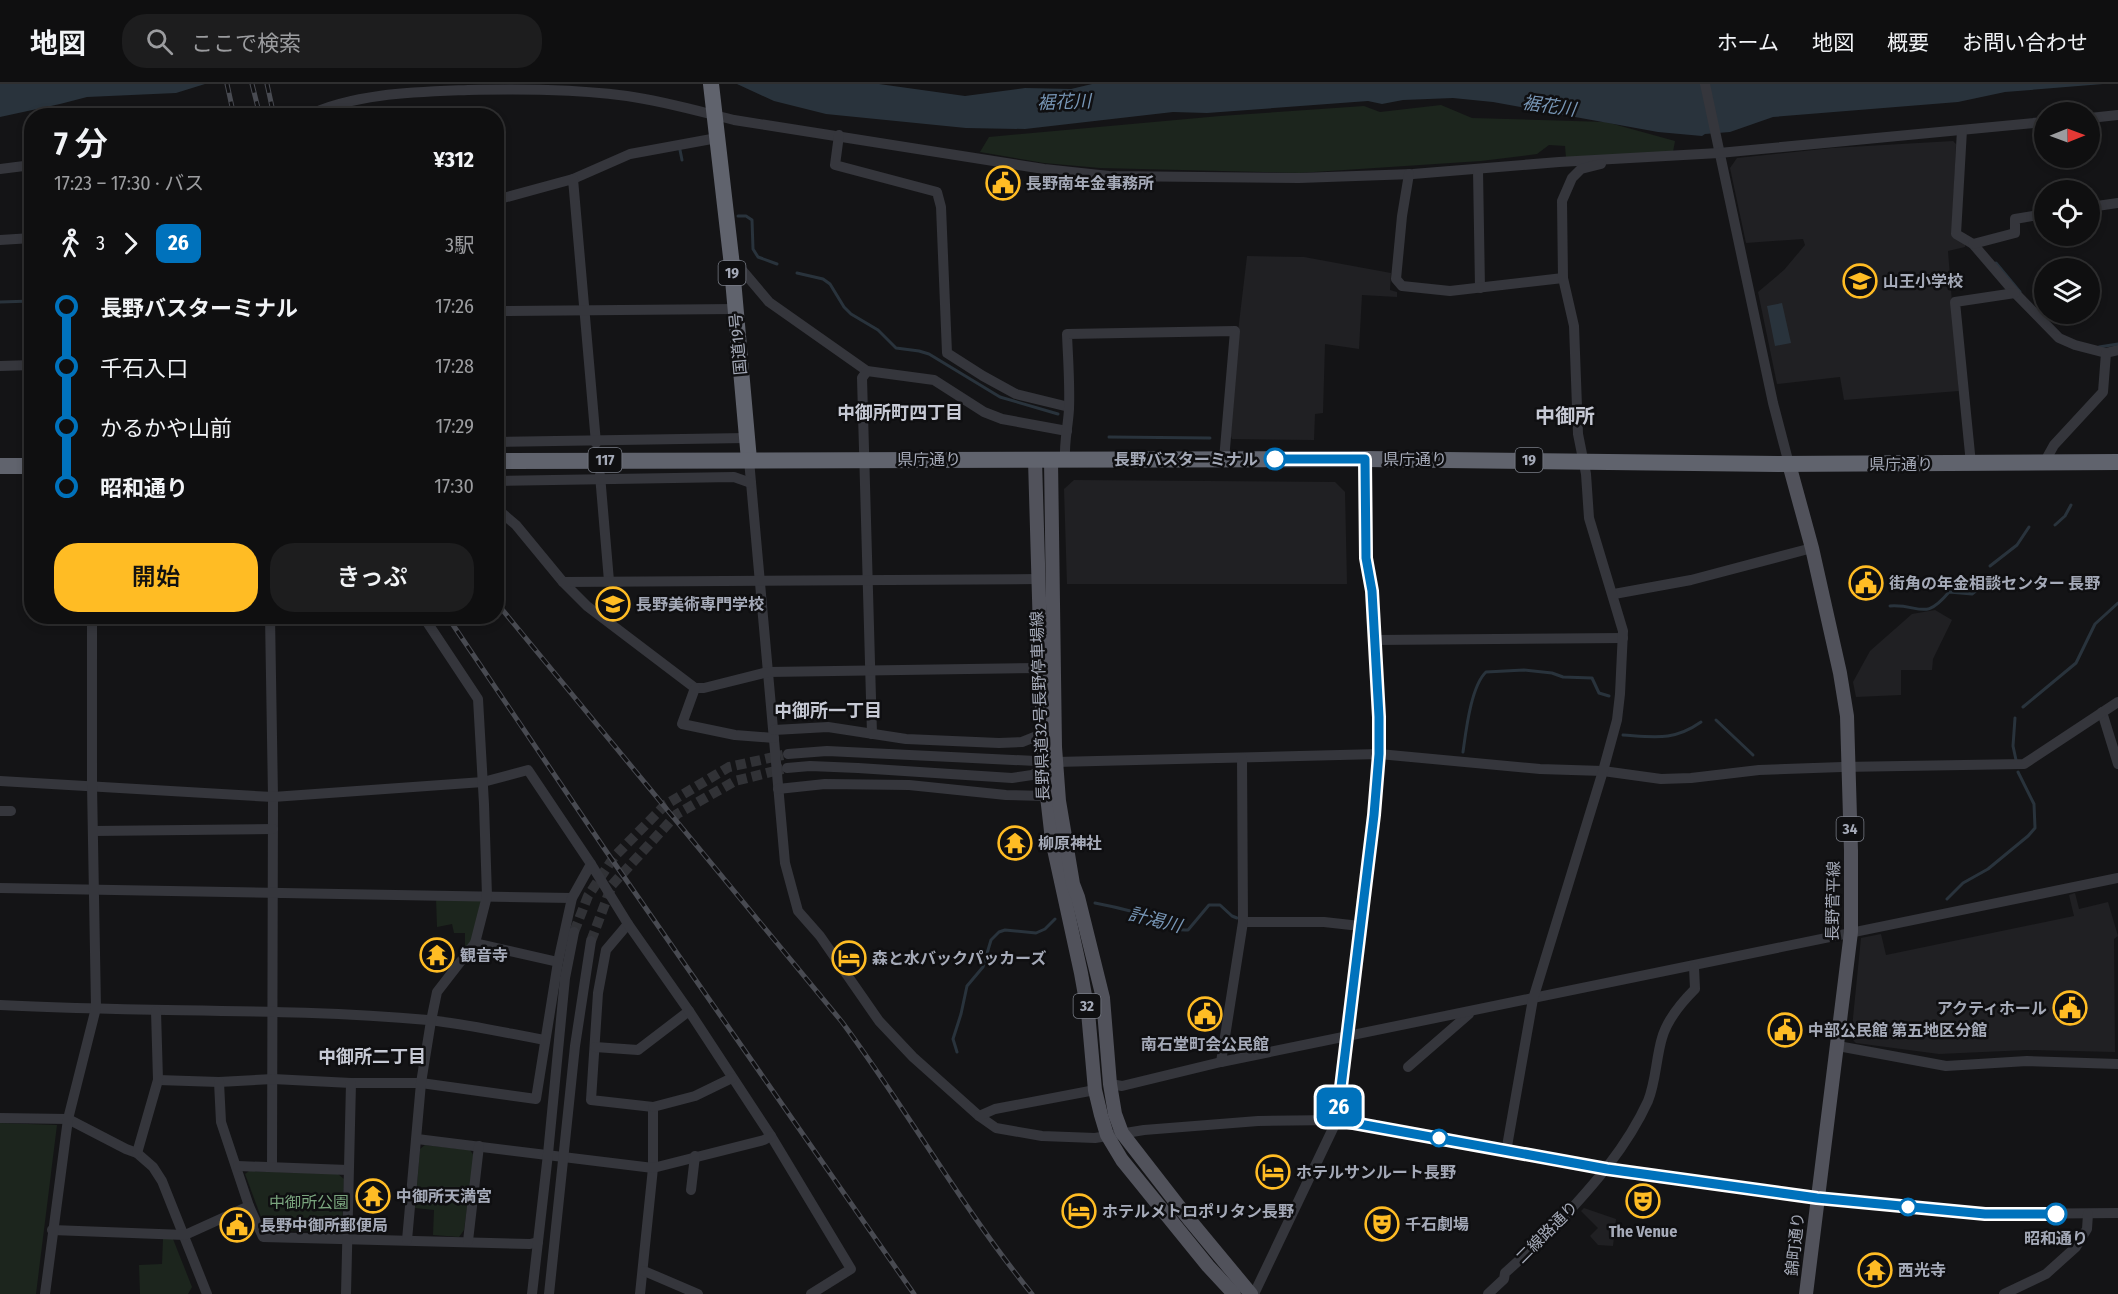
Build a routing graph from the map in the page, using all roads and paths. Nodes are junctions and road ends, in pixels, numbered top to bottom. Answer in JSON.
{"nodes":[{"id":1,"x":711,"y":84,"type":"edge"},
{"id":2,"x":1705,"y":84,"type":"edge"},
{"id":3,"x":324,"y":108,"type":"edge"},
{"id":4,"x":714,"y":111,"type":"junction"},
{"id":5,"x":2118,"y":116,"type":"edge"},
{"id":6,"x":2100,"y":117,"type":"edge"},
{"id":7,"x":2034,"y":123,"type":"edge"},
{"id":8,"x":1962,"y":130,"type":"junction"},
{"id":9,"x":839,"y":135,"type":"junction"},
{"id":10,"x":717,"y":138,"type":"junction"},
{"id":11,"x":1718,"y":147,"type":"junction"},
{"id":12,"x":1636,"y":157,"type":"junction"},
{"id":13,"x":24,"y":166,"type":"edge"},
{"id":14,"x":0,"y":169,"type":"edge"},
{"id":15,"x":1479,"y":170,"type":"junction"},
{"id":16,"x":1409,"y":174,"type":"junction"},
{"id":17,"x":573,"y":179,"type":"junction"},
{"id":18,"x":504,"y":198,"type":"edge"},
{"id":19,"x":2118,"y":203,"type":"edge"},
{"id":20,"x":2100,"y":206,"type":"edge"},
{"id":21,"x":2034,"y":216,"type":"edge"},
{"id":22,"x":24,"y":238,"type":"edge"},
{"id":23,"x":0,"y":240,"type":"edge"},
{"id":24,"x":1973,"y":244,"type":"junction"},
{"id":25,"x":730,"y":257,"type":"junction"},
{"id":26,"x":1563,"y":278,"type":"junction"},
{"id":27,"x":1480,"y":288,"type":"junction"},
{"id":28,"x":2015,"y":292,"type":"junction"},
{"id":29,"x":735,"y":309,"type":"junction"},
{"id":30,"x":585,"y":310,"type":"junction"},
{"id":31,"x":504,"y":311,"type":"edge"},
{"id":32,"x":2118,"y":350,"type":"edge"},
{"id":33,"x":2106,"y":353,"type":"junction"},
{"id":34,"x":24,"y":365,"type":"edge"},
{"id":35,"x":0,"y":366,"type":"edge"},
{"id":36,"x":867,"y":371,"type":"junction"},
{"id":37,"x":1069,"y":407,"type":"junction"},
{"id":38,"x":1067,"y":431,"type":"junction"},
{"id":39,"x":746,"y":438,"type":"junction"},
{"id":40,"x":504,"y":442,"type":"edge"},
{"id":41,"x":596,"y":442,"type":"junction"},
{"id":42,"x":863,"y":459,"type":"junction"},
{"id":43,"x":1365,"y":459,"type":"junction"},
{"id":44,"x":749,"y":460,"type":"junction"},
{"id":45,"x":1050,"y":460,"type":"junction"},
{"id":46,"x":1224,"y":460,"type":"junction"},
{"id":47,"x":1583,"y":460,"type":"junction"},
{"id":48,"x":504,"y":461,"type":"edge"},
{"id":49,"x":2118,"y":462,"type":"edge"},
{"id":50,"x":2044,"y":463,"type":"junction"},
{"id":51,"x":1789,"y":464,"type":"junction"},
{"id":52,"x":1971,"y":464,"type":"junction"},
{"id":53,"x":0,"y":466,"type":"edge"},
{"id":54,"x":24,"y":466,"type":"edge"},
{"id":55,"x":601,"y":477,"type":"junction"},
{"id":56,"x":504,"y":481,"type":"edge"},
{"id":57,"x":751,"y":483,"type":"junction"},
{"id":58,"x":504,"y":515,"type":"edge"},
{"id":59,"x":1812,"y":548,"type":"junction"},
{"id":60,"x":867,"y":579,"type":"junction"},
{"id":61,"x":1039,"y":579,"type":"junction"},
{"id":62,"x":761,"y":580,"type":"junction"},
{"id":63,"x":609,"y":581,"type":"junction"},
{"id":64,"x":563,"y":582,"type":"junction"},
{"id":65,"x":1614,"y":594,"type":"junction"},
{"id":66,"x":92,"y":624,"type":"edge"},
{"id":67,"x":270,"y":624,"type":"edge"},
{"id":68,"x":428,"y":624,"type":"edge"},
{"id":69,"x":1623,"y":638,"type":"junction"},
{"id":70,"x":1375,"y":640,"type":"junction"},
{"id":71,"x":1041,"y":668,"type":"junction"},
{"id":72,"x":870,"y":670,"type":"junction"},
{"id":73,"x":768,"y":672,"type":"junction"},
{"id":74,"x":695,"y":688,"type":"junction"},
{"id":75,"x":2118,"y":702,"type":"edge"},
{"id":76,"x":2102,"y":712,"type":"junction"},
{"id":77,"x":774,"y":734,"type":"junction"},
{"id":78,"x":872,"y":734,"type":"junction"},
{"id":79,"x":1042,"y":734,"type":"junction"},
{"id":80,"x":788,"y":754,"type":"tunnel mouth"},
{"id":81,"x":1379,"y":754,"type":"junction"},
{"id":82,"x":1242,"y":758,"type":"junction"},
{"id":83,"x":2118,"y":764,"type":"edge"},
{"id":84,"x":1048,"y":765,"type":"junction"},
{"id":85,"x":1849,"y":767,"type":"junction"},
{"id":86,"x":787,"y":768,"type":"tunnel mouth"},
{"id":87,"x":1603,"y":771,"type":"junction"},
{"id":88,"x":0,"y":781,"type":"edge"},
{"id":89,"x":483,"y":782,"type":"junction"},
{"id":90,"x":92,"y":785,"type":"junction"},
{"id":91,"x":778,"y":789,"type":"junction"},
{"id":92,"x":273,"y":796,"type":"junction"},
{"id":93,"x":1046,"y":796,"type":"junction"},
{"id":94,"x":273,"y":828,"type":"junction"},
{"id":95,"x":93,"y":831,"type":"junction"},
{"id":96,"x":591,"y":864,"type":"junction"},
{"id":97,"x":2118,"y":878,"type":"edge"},
{"id":98,"x":0,"y":888,"type":"edge"},
{"id":99,"x":94,"y":889,"type":"junction"},
{"id":100,"x":272,"y":893,"type":"junction"},
{"id":101,"x":487,"y":896,"type":"junction"},
{"id":102,"x":572,"y":898,"type":"junction"},
{"id":103,"x":1243,"y":922,"type":"junction"},
{"id":104,"x":628,"y":924,"type":"junction"},
{"id":105,"x":1360,"y":926,"type":"junction"},
{"id":106,"x":574,"y":932,"type":"tunnel mouth"},
{"id":107,"x":1851,"y":932,"type":"junction"},
{"id":108,"x":591,"y":941,"type":"tunnel mouth"},
{"id":109,"x":475,"y":944,"type":"junction"},
{"id":110,"x":558,"y":962,"type":"junction"},
{"id":111,"x":1694,"y":967,"type":"junction"},
{"id":112,"x":1533,"y":999,"type":"junction"},
{"id":113,"x":0,"y":1005,"type":"edge"},
{"id":114,"x":96,"y":1008,"type":"junction"},
{"id":115,"x":273,"y":1010,"type":"junction"},
{"id":116,"x":156,"y":1011,"type":"junction"},
{"id":117,"x":689,"y":1011,"type":"junction"},
{"id":118,"x":1471,"y":1012,"type":"junction"},
{"id":119,"x":430,"y":1021,"type":"junction"},
{"id":120,"x":1346,"y":1038,"type":"junction"},
{"id":121,"x":545,"y":1040,"type":"junction"},
{"id":122,"x":1838,"y":1046,"type":"junction"},
{"id":123,"x":595,"y":1047,"type":"junction"},
{"id":124,"x":1221,"y":1062,"type":"junction"},
{"id":125,"x":2118,"y":1064,"type":"edge"},
{"id":126,"x":1408,"y":1067,"type":"dead end"},
{"id":127,"x":732,"y":1078,"type":"junction"},
{"id":128,"x":273,"y":1079,"type":"junction"},
{"id":129,"x":158,"y":1080,"type":"junction"},
{"id":130,"x":219,"y":1082,"type":"junction"},
{"id":131,"x":351,"y":1083,"type":"junction"},
{"id":132,"x":422,"y":1083,"type":"junction"},
{"id":133,"x":1110,"y":1084,"type":"junction"},
{"id":134,"x":1095,"y":1090,"type":"junction"},
{"id":135,"x":653,"y":1107,"type":"junction"},
{"id":136,"x":979,"y":1116,"type":"junction"},
{"id":137,"x":0,"y":1118,"type":"edge"},
{"id":138,"x":68,"y":1119,"type":"junction"},
{"id":139,"x":1337,"y":1120,"type":"junction"},
{"id":140,"x":1122,"y":1133,"type":"junction"},
{"id":141,"x":1107,"y":1135,"type":"junction"},
{"id":142,"x":771,"y":1136,"type":"junction"},
{"id":143,"x":417,"y":1139,"type":"junction"},
{"id":144,"x":479,"y":1146,"type":"junction"},
{"id":145,"x":1506,"y":1152,"type":"junction"},
{"id":146,"x":137,"y":1153,"type":"junction"},
{"id":147,"x":548,"y":1154,"type":"junction"},
{"id":148,"x":695,"y":1156,"type":"junction"},
{"id":149,"x":564,"y":1158,"type":"junction"},
{"id":150,"x":237,"y":1166,"type":"junction"},
{"id":151,"x":272,"y":1167,"type":"junction"},
{"id":152,"x":653,"y":1168,"type":"junction"},
{"id":153,"x":1607,"y":1169,"type":"junction"},
{"id":154,"x":348,"y":1170,"type":"junction"},
{"id":155,"x":691,"y":1190,"type":"dead end"},
{"id":156,"x":1817,"y":1198,"type":"junction"},
{"id":157,"x":249,"y":1206,"type":"junction"},
{"id":158,"x":2118,"y":1213,"type":"edge"},
{"id":159,"x":2088,"y":1214,"type":"junction"},
{"id":160,"x":52,"y":1230,"type":"junction"},
{"id":161,"x":185,"y":1234,"type":"junction"},
{"id":162,"x":349,"y":1239,"type":"junction"},
{"id":163,"x":407,"y":1240,"type":"junction"},
{"id":164,"x":468,"y":1241,"type":"junction"},
{"id":165,"x":538,"y":1242,"type":"junction"},
{"id":166,"x":644,"y":1271,"type":"junction"},
{"id":167,"x":45,"y":1294,"type":"edge"},
{"id":168,"x":207,"y":1294,"type":"edge"},
{"id":169,"x":346,"y":1294,"type":"edge"},
{"id":170,"x":532,"y":1294,"type":"edge"},
{"id":171,"x":549,"y":1294,"type":"edge"},
{"id":172,"x":640,"y":1294,"type":"edge"},
{"id":173,"x":698,"y":1294,"type":"edge"},
{"id":174,"x":811,"y":1294,"type":"edge"},
{"id":175,"x":1234,"y":1294,"type":"edge"},
{"id":176,"x":1252,"y":1294,"type":"edge"},
{"id":177,"x":1488,"y":1294,"type":"edge"},
{"id":178,"x":1806,"y":1294,"type":"edge"},
{"id":179,"x":2004,"y":1294,"type":"edge"}],
"edges":[{"from":1,"to":4,"type":"highway","name":"国道19号","number":"19"},
{"from":2,"to":11,"type":"street"},
{"from":3,"to":4,"type":"street"},
{"from":4,"to":9,"type":"street"},
{"from":4,"to":10,"type":"highway","name":"国道19号","number":"19"},
{"from":5,"to":6,"type":"street"},
{"from":7,"to":8,"type":"street"},
{"from":8,"to":11,"type":"street"},
{"from":8,"to":24,"type":"street"},
{"from":9,"to":16,"type":"street"},
{"from":9,"to":37,"type":"street"},
{"from":10,"to":17,"type":"street"},
{"from":10,"to":25,"type":"highway","name":"国道19号","number":"19"},
{"from":11,"to":12,"type":"street"},
{"from":11,"to":51,"type":"street"},
{"from":12,"to":15,"type":"street"},
{"from":12,"to":26,"type":"street"},
{"from":13,"to":14,"type":"street"},
{"from":15,"to":16,"type":"street"},
{"from":15,"to":27,"type":"street"},
{"from":16,"to":27,"type":"street"},
{"from":17,"to":18,"type":"street"},
{"from":17,"to":30,"type":"street"},
{"from":19,"to":20,"type":"street"},
{"from":21,"to":24,"type":"street"},
{"from":22,"to":23,"type":"street"},
{"from":24,"to":28,"type":"street"},
{"from":25,"to":29,"type":"highway","name":"国道19号","number":"19"},
{"from":25,"to":36,"type":"street"},
{"from":26,"to":27,"type":"street"},
{"from":26,"to":47,"type":"street"},
{"from":28,"to":33,"type":"street"},
{"from":28,"to":52,"type":"street"},
{"from":29,"to":30,"type":"street"},
{"from":29,"to":39,"type":"highway","name":"国道19号","number":"19"},
{"from":30,"to":31,"type":"street"},
{"from":30,"to":41,"type":"street"},
{"from":32,"to":33,"type":"street"},
{"from":33,"to":50,"type":"street"},
{"from":34,"to":35,"type":"street"},
{"from":36,"to":38,"type":"street"},
{"from":36,"to":42,"type":"street"},
{"from":37,"to":38,"type":"street"},
{"from":37,"to":46,"type":"street"},
{"from":38,"to":45,"type":"street"},
{"from":39,"to":41,"type":"street"},
{"from":39,"to":44,"type":"highway","name":"国道19号","number":"19"},
{"from":40,"to":41,"type":"street"},
{"from":42,"to":44,"type":"highway","name":"県庁通り","number":"19"},
{"from":42,"to":45,"type":"highway","name":"県庁通り","number":"19"},
{"from":42,"to":60,"type":"street"},
{"from":43,"to":46,"type":"highway","name":"県庁通り","number":"19"},
{"from":43,"to":47,"type":"highway","name":"県庁通り","number":"19"},
{"from":43,"to":70,"type":"street"},
{"from":44,"to":48,"type":"highway","name":"県庁通り","number":"117"},
{"from":44,"to":57,"type":"street"},
{"from":45,"to":46,"type":"highway","name":"県庁通り","number":"19"},
{"from":45,"to":61,"type":"main road","name":"長野県道32号長野停車場線","number":"32"},
{"from":45,"to":84,"type":"main road","name":"長野県道32号長野停車場線","number":"32"},
{"from":47,"to":51,"type":"highway","name":"県庁通り","number":"19"},
{"from":47,"to":65,"type":"street"},
{"from":49,"to":50,"type":"highway","name":"県庁通り","number":"19"},
{"from":50,"to":52,"type":"highway","name":"県庁通り","number":"19"},
{"from":51,"to":52,"type":"highway","name":"県庁通り","number":"19"},
{"from":51,"to":59,"type":"main road","name":"長野菅平線","number":"34"},
{"from":53,"to":54,"type":"highway"},
{"from":55,"to":56,"type":"street"},
{"from":55,"to":57,"type":"street"},
{"from":55,"to":63,"type":"street"},
{"from":57,"to":62,"type":"street"},
{"from":58,"to":64,"type":"street"},
{"from":59,"to":65,"type":"street"},
{"from":59,"to":85,"type":"main road","name":"長野菅平線","number":"34"},
{"from":60,"to":61,"type":"street"},
{"from":60,"to":62,"type":"street"},
{"from":60,"to":72,"type":"street"},
{"from":61,"to":71,"type":"main road","name":"長野県道32号長野停車場線","number":"32"},
{"from":62,"to":63,"type":"street"},
{"from":62,"to":73,"type":"street"},
{"from":63,"to":64,"type":"street"},
{"from":64,"to":74,"type":"street"},
{"from":65,"to":69,"type":"street"},
{"from":66,"to":90,"type":"street"},
{"from":67,"to":92,"type":"street"},
{"from":68,"to":89,"type":"street"},
{"from":69,"to":70,"type":"street"},
{"from":69,"to":87,"type":"street"},
{"from":70,"to":81,"type":"street"},
{"from":71,"to":72,"type":"street"},
{"from":71,"to":79,"type":"main road","name":"長野県道32号長野停車場線","number":"32"},
{"from":72,"to":73,"type":"street"},
{"from":72,"to":78,"type":"street"},
{"from":73,"to":74,"type":"street"},
{"from":73,"to":77,"type":"street"},
{"from":74,"to":77,"type":"street"},
{"from":75,"to":76,"type":"street"},
{"from":76,"to":83,"type":"street"},
{"from":76,"to":85,"type":"street"},
{"from":77,"to":78,"type":"street"},
{"from":77,"to":91,"type":"street"},
{"from":78,"to":79,"type":"street"},
{"from":79,"to":84,"type":"main road","name":"長野県道32号長野停車場線","number":"32"},
{"from":80,"to":84,"type":"street"},
{"from":81,"to":82,"type":"street"},
{"from":81,"to":87,"type":"street"},
{"from":81,"to":105,"type":"street"},
{"from":82,"to":84,"type":"street"},
{"from":82,"to":103,"type":"street"},
{"from":84,"to":86,"type":"street"},
{"from":84,"to":93,"type":"main road","name":"長野県道32号長野停車場線","number":"32"},
{"from":84,"to":133,"type":"main road","name":"長野県道32号長野停車場線","number":"32"},
{"from":85,"to":87,"type":"street"},
{"from":85,"to":107,"type":"main road","name":"長野菅平線","number":"34"},
{"from":87,"to":112,"type":"street"},
{"from":88,"to":90,"type":"street"},
{"from":89,"to":92,"type":"street"},
{"from":89,"to":96,"type":"street"},
{"from":89,"to":101,"type":"street"},
{"from":90,"to":92,"type":"street"},
{"from":90,"to":95,"type":"street"},
{"from":91,"to":93,"type":"street"},
{"from":91,"to":136,"type":"street"},
{"from":92,"to":94,"type":"street"},
{"from":93,"to":134,"type":"main road","name":"長野県道32号長野停車場線","number":"32"},
{"from":94,"to":95,"type":"street"},
{"from":94,"to":100,"type":"street"},
{"from":95,"to":99,"type":"street"},
{"from":96,"to":102,"type":"street"},
{"from":96,"to":104,"type":"street"},
{"from":97,"to":107,"type":"street"},
{"from":98,"to":99,"type":"street"},
{"from":99,"to":100,"type":"street"},
{"from":99,"to":114,"type":"street"},
{"from":100,"to":101,"type":"street"},
{"from":100,"to":115,"type":"street"},
{"from":101,"to":102,"type":"street"},
{"from":101,"to":109,"type":"street"},
{"from":102,"to":110,"type":"street"},
{"from":103,"to":105,"type":"street"},
{"from":103,"to":124,"type":"street"},
{"from":104,"to":117,"type":"street"},
{"from":104,"to":123,"type":"street"},
{"from":105,"to":120,"type":"street"},
{"from":106,"to":147,"type":"street"},
{"from":107,"to":111,"type":"street"},
{"from":107,"to":122,"type":"main road","name":"長野菅平線","number":"34"},
{"from":108,"to":149,"type":"street"},
{"from":109,"to":110,"type":"street"},
{"from":109,"to":119,"type":"street"},
{"from":110,"to":121,"type":"street"},
{"from":111,"to":112,"type":"street"},
{"from":111,"to":153,"type":"street","name":"二線路通り"},
{"from":112,"to":118,"type":"street"},
{"from":112,"to":145,"type":"street"},
{"from":113,"to":114,"type":"street"},
{"from":114,"to":116,"type":"street"},
{"from":114,"to":138,"type":"street"},
{"from":115,"to":116,"type":"street"},
{"from":115,"to":119,"type":"street"},
{"from":115,"to":128,"type":"street"},
{"from":116,"to":129,"type":"street"},
{"from":117,"to":123,"type":"street"},
{"from":117,"to":127,"type":"street"},
{"from":118,"to":120,"type":"street"},
{"from":118,"to":126,"type":"street"},
{"from":119,"to":121,"type":"street"},
{"from":119,"to":132,"type":"street"},
{"from":120,"to":124,"type":"street"},
{"from":120,"to":139,"type":"street"},
{"from":121,"to":132,"type":"street"},
{"from":122,"to":125,"type":"street"},
{"from":122,"to":156,"type":"main road","name":"長野菅平線","number":"34"},
{"from":123,"to":135,"type":"street"},
{"from":124,"to":133,"type":"street"},
{"from":127,"to":135,"type":"street"},
{"from":127,"to":142,"type":"street"},
{"from":128,"to":130,"type":"street"},
{"from":128,"to":131,"type":"street"},
{"from":128,"to":151,"type":"street"},
{"from":129,"to":130,"type":"street"},
{"from":129,"to":146,"type":"street"},
{"from":130,"to":150,"type":"street"},
{"from":131,"to":132,"type":"street"},
{"from":131,"to":154,"type":"street"},
{"from":132,"to":143,"type":"street"},
{"from":133,"to":140,"type":"main road","name":"長野県道32号長野停車場線","number":"32"},
{"from":134,"to":136,"type":"street"},
{"from":134,"to":141,"type":"main road","name":"長野県道32号長野停車場線","number":"32"},
{"from":135,"to":152,"type":"street"},
{"from":136,"to":141,"type":"street"},
{"from":137,"to":138,"type":"street"},
{"from":138,"to":146,"type":"street"},
{"from":138,"to":160,"type":"street"},
{"from":139,"to":140,"type":"street"},
{"from":139,"to":145,"type":"street"},
{"from":139,"to":176,"type":"street"},
{"from":140,"to":141,"type":"street"},
{"from":140,"to":176,"type":"main road","name":"長野県道32号長野停車場線","number":"32"},
{"from":141,"to":175,"type":"main road","name":"長野県道32号長野停車場線","number":"32"},
{"from":142,"to":148,"type":"street"},
{"from":142,"to":174,"type":"street"},
{"from":143,"to":144,"type":"street"},
{"from":143,"to":163,"type":"street"},
{"from":144,"to":147,"type":"street"},
{"from":144,"to":164,"type":"street"},
{"from":145,"to":153,"type":"street"},
{"from":146,"to":161,"type":"street"},
{"from":147,"to":149,"type":"street"},
{"from":147,"to":165,"type":"street"},
{"from":148,"to":152,"type":"street"},
{"from":148,"to":155,"type":"street"},
{"from":149,"to":152,"type":"street"},
{"from":149,"to":171,"type":"street"},
{"from":150,"to":151,"type":"street"},
{"from":150,"to":157,"type":"street"},
{"from":151,"to":154,"type":"street"},
{"from":152,"to":166,"type":"street"},
{"from":153,"to":156,"type":"street"},
{"from":153,"to":177,"type":"street","name":"二線路通り"},
{"from":154,"to":162,"type":"street"},
{"from":156,"to":159,"type":"street"},
{"from":156,"to":178,"type":"main road","name":"錦町通り","number":"34"},
{"from":157,"to":161,"type":"street"},
{"from":157,"to":162,"type":"street"},
{"from":158,"to":159,"type":"street"},
{"from":159,"to":179,"type":"street"},
{"from":160,"to":161,"type":"street"},
{"from":160,"to":167,"type":"street"},
{"from":161,"to":168,"type":"street"},
{"from":162,"to":163,"type":"street"},
{"from":162,"to":169,"type":"street"},
{"from":163,"to":164,"type":"street"},
{"from":164,"to":165,"type":"street"},
{"from":165,"to":170,"type":"street"},
{"from":166,"to":172,"type":"street"},
{"from":166,"to":173,"type":"street"}]}
